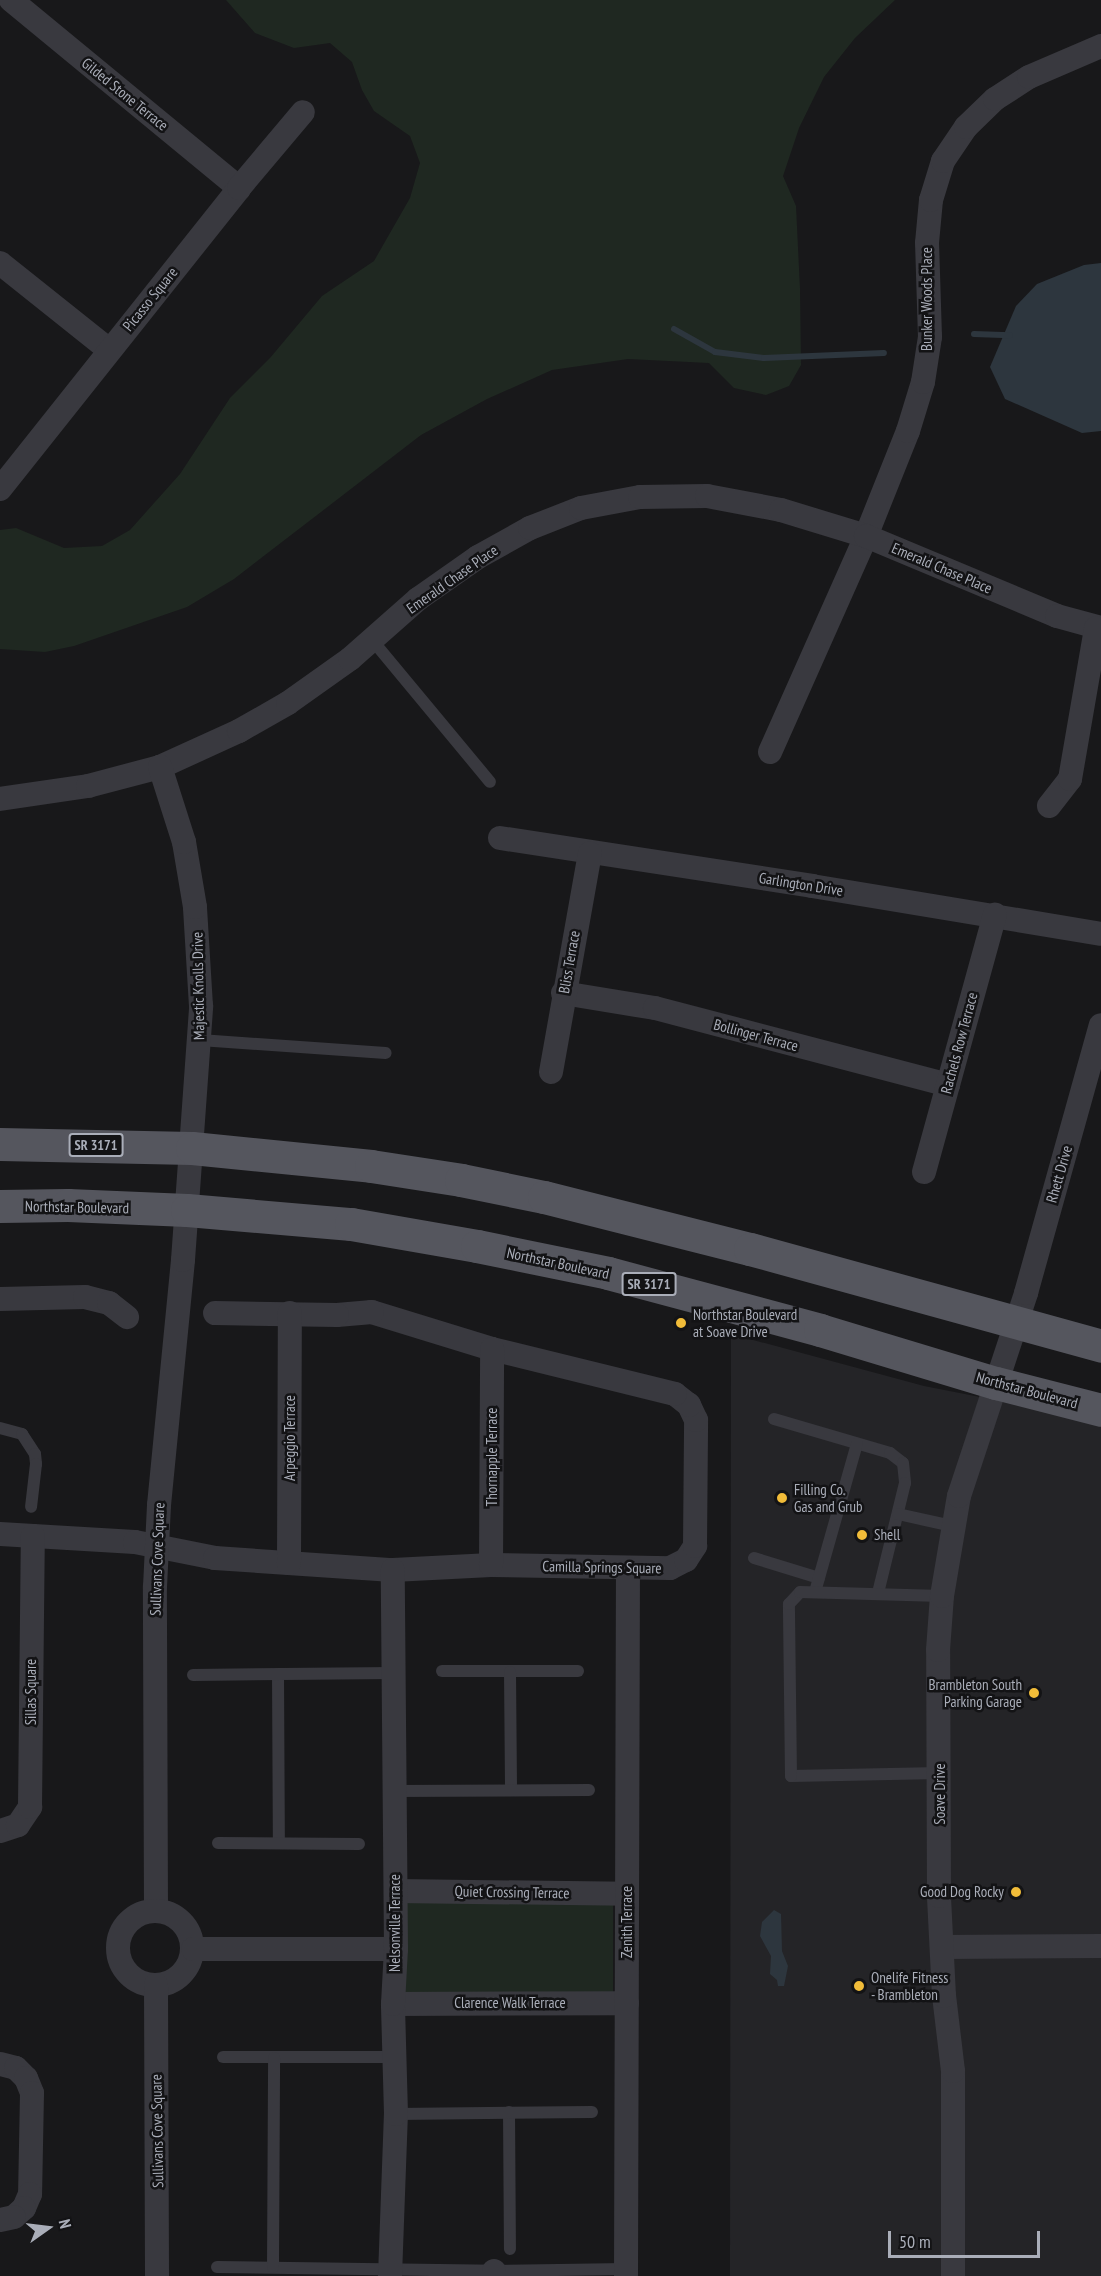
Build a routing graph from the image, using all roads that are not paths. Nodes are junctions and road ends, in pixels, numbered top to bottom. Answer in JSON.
{"nodes":[{"id":1,"x":11,"y":0,"type":"edge"},
{"id":2,"x":1101,"y":46,"type":"edge"},
{"id":3,"x":303,"y":112,"type":"dead end"},
{"id":4,"x":239,"y":188,"type":"junction"},
{"id":5,"x":0,"y":263,"type":"edge"},
{"id":6,"x":109,"y":350,"type":"junction"},
{"id":7,"x":0,"y":489,"type":"edge"},
{"id":8,"x":866,"y":536,"type":"junction"},
{"id":9,"x":1099,"y":628,"type":"edge"},
{"id":10,"x":373,"y":640,"type":"junction"},
{"id":11,"x":770,"y":752,"type":"dead end"},
{"id":12,"x":160,"y":767,"type":"junction"},
{"id":13,"x":490,"y":782,"type":"dead end"},
{"id":14,"x":0,"y":799,"type":"edge"},
{"id":15,"x":1049,"y":806,"type":"dead end"},
{"id":16,"x":500,"y":838,"type":"dead end"},
{"id":17,"x":590,"y":853,"type":"junction"},
{"id":18,"x":995,"y":915,"type":"junction"},
{"id":19,"x":1101,"y":934,"type":"edge"},
{"id":20,"x":563,"y":993,"type":"junction"},
{"id":21,"x":1101,"y":1025,"type":"edge"},
{"id":22,"x":200,"y":1040,"type":"junction"},
{"id":23,"x":386,"y":1053,"type":"dead end"},
{"id":24,"x":551,"y":1072,"type":"dead end"},
{"id":25,"x":948,"y":1085,"type":"junction"},
{"id":26,"x":0,"y":1144,"type":"edge"},
{"id":27,"x":192,"y":1148,"type":"junction"},
{"id":28,"x":924,"y":1172,"type":"dead end"},
{"id":29,"x":0,"y":1206,"type":"edge"},
{"id":30,"x":187,"y":1210,"type":"junction"},
{"id":31,"x":0,"y":1299,"type":"edge"},
{"id":32,"x":215,"y":1313,"type":"dead end"},
{"id":33,"x":290,"y":1313,"type":"junction"},
{"id":34,"x":128,"y":1317,"type":"dead end"},
{"id":35,"x":1016,"y":1322,"type":"junction"},
{"id":36,"x":1101,"y":1346,"type":"edge"},
{"id":37,"x":492,"y":1349,"type":"junction"},
{"id":38,"x":996,"y":1383,"type":"junction"},
{"id":39,"x":1101,"y":1410,"type":"edge"},
{"id":40,"x":774,"y":1419,"type":"dead end"},
{"id":41,"x":0,"y":1428,"type":"edge"},
{"id":42,"x":857,"y":1444,"type":"junction"},
{"id":43,"x":31,"y":1507,"type":"dead end"},
{"id":44,"x":898,"y":1514,"type":"junction"},
{"id":45,"x":952,"y":1526,"type":"junction"},
{"id":46,"x":0,"y":1534,"type":"edge"},
{"id":47,"x":33,"y":1536,"type":"junction"},
{"id":48,"x":157,"y":1548,"type":"junction"},
{"id":49,"x":754,"y":1557,"type":"dead end"},
{"id":50,"x":289,"y":1563,"type":"junction"},
{"id":51,"x":491,"y":1565,"type":"junction"},
{"id":52,"x":628,"y":1569,"type":"junction"},
{"id":53,"x":393,"y":1570,"type":"junction"},
{"id":54,"x":819,"y":1578,"type":"junction"},
{"id":55,"x":815,"y":1592,"type":"junction"},
{"id":56,"x":878,"y":1593,"type":"junction"},
{"id":57,"x":942,"y":1596,"type":"junction"},
{"id":58,"x":442,"y":1671,"type":"dead end"},
{"id":59,"x":578,"y":1671,"type":"dead end"},
{"id":60,"x":510,"y":1672,"type":"junction"},
{"id":61,"x":394,"y":1673,"type":"junction"},
{"id":62,"x":279,"y":1674,"type":"junction"},
{"id":63,"x":193,"y":1675,"type":"dead end"},
{"id":64,"x":940,"y":1773,"type":"junction"},
{"id":65,"x":511,"y":1789,"type":"junction"},
{"id":66,"x":589,"y":1790,"type":"dead end"},
{"id":67,"x":393,"y":1791,"type":"junction"},
{"id":68,"x":0,"y":1831,"type":"edge"},
{"id":69,"x":279,"y":1842,"type":"junction"},
{"id":70,"x":218,"y":1843,"type":"dead end"},
{"id":71,"x":359,"y":1844,"type":"dead end"},
{"id":72,"x":396,"y":1891,"type":"junction"},
{"id":73,"x":627,"y":1894,"type":"junction"},
{"id":74,"x":156,"y":1910,"type":"junction"},
{"id":75,"x":1101,"y":1946,"type":"edge"},
{"id":76,"x":942,"y":1947,"type":"junction"},
{"id":77,"x":193,"y":1949,"type":"junction"},
{"id":78,"x":396,"y":1949,"type":"junction"},
{"id":79,"x":156,"y":1986,"type":"junction"},
{"id":80,"x":627,"y":2003,"type":"junction"},
{"id":81,"x":393,"y":2004,"type":"junction"},
{"id":82,"x":223,"y":2057,"type":"dead end"},
{"id":83,"x":395,"y":2057,"type":"junction"},
{"id":84,"x":274,"y":2058,"type":"junction"},
{"id":85,"x":0,"y":2064,"type":"edge"},
{"id":86,"x":509,"y":2112,"type":"junction"},
{"id":87,"x":592,"y":2112,"type":"dead end"},
{"id":88,"x":396,"y":2114,"type":"junction"},
{"id":89,"x":0,"y":2220,"type":"edge"},
{"id":90,"x":510,"y":2248,"type":"dead end"},
{"id":91,"x":273,"y":2266,"type":"junction"},
{"id":92,"x":218,"y":2267,"type":"dead end"},
{"id":93,"x":626,"y":2272,"type":"edge"},
{"id":94,"x":391,"y":2273,"type":"edge"},
{"id":95,"x":494,"y":2273,"type":"edge"},
{"id":96,"x":157,"y":2276,"type":"edge"},
{"id":97,"x":953,"y":2276,"type":"edge"}],
"edges":[{"from":1,"to":4,"type":"street","name":"Gilded Stone Terrace"},
{"from":2,"to":8,"type":"street","name":"Bunker Woods Place"},
{"from":3,"to":4,"type":"street","name":"Picasso Square"},
{"from":4,"to":6,"type":"street","name":"Picasso Square"},
{"from":5,"to":6,"type":"street"},
{"from":6,"to":7,"type":"street","name":"Picasso Square"},
{"from":8,"to":9,"type":"street","name":"Emerald Chase Place"},
{"from":8,"to":10,"type":"street","name":"Emerald Chase Place"},
{"from":8,"to":11,"type":"street","name":"Bunker Woods Place"},
{"from":9,"to":15,"type":"street"},
{"from":10,"to":12,"type":"street","name":"Emerald Chase Place"},
{"from":10,"to":13,"type":"lane"},
{"from":12,"to":14,"type":"street","name":"Emerald Chase Place"},
{"from":12,"to":22,"type":"street","name":"Majestic Knolls Drive"},
{"from":16,"to":17,"type":"street","name":"Garlington Drive"},
{"from":17,"to":18,"type":"street","name":"Garlington Drive"},
{"from":17,"to":20,"type":"street","name":"Bliss Terrace"},
{"from":18,"to":19,"type":"street","name":"Garlington Drive"},
{"from":18,"to":25,"type":"street","name":"Rachels Row Terrace"},
{"from":20,"to":24,"type":"street","name":"Bliss Terrace"},
{"from":20,"to":25,"type":"street","name":"Bollinger Terrace"},
{"from":21,"to":35,"type":"street","name":"Rhett Drive"},
{"from":22,"to":23,"type":"lane"},
{"from":22,"to":27,"type":"street","name":"Majestic Knolls Drive"},
{"from":25,"to":28,"type":"street","name":"Rachels Row Terrace"},
{"from":26,"to":27,"type":"main road","number":"SR 3171"},
{"from":27,"to":30,"type":"street","name":"Majestic Knolls Drive"},
{"from":27,"to":35,"type":"main road","number":"SR 3171"},
{"from":29,"to":30,"type":"main road","name":"Northstar Boulevard","number":"SR 3171"},
{"from":30,"to":38,"type":"main road","name":"Northstar Boulevard","number":"SR 3171"},
{"from":30,"to":48,"type":"street","name":"Sullivans Cove Square"},
{"from":31,"to":34,"type":"street"},
{"from":32,"to":33,"type":"street","name":"Camilla Springs Square"},
{"from":33,"to":37,"type":"street","name":"Camilla Springs Square"},
{"from":33,"to":50,"type":"street","name":"Arpeggio Terrace"},
{"from":35,"to":36,"type":"main road","number":"SR 3171"},
{"from":35,"to":38,"type":"street","name":"Soave Drive"},
{"from":37,"to":51,"type":"street","name":"Thornapple Terrace"},
{"from":37,"to":52,"type":"street","name":"Camilla Springs Square"},
{"from":38,"to":39,"type":"main road","name":"Northstar Boulevard","number":"SR 3171"},
{"from":38,"to":45,"type":"street","name":"Soave Drive"},
{"from":40,"to":42,"type":"lane"},
{"from":41,"to":43,"type":"lane"},
{"from":42,"to":44,"type":"lane"},
{"from":42,"to":54,"type":"lane"},
{"from":44,"to":45,"type":"lane"},
{"from":44,"to":56,"type":"lane"},
{"from":45,"to":57,"type":"street","name":"Soave Drive"},
{"from":46,"to":47,"type":"street","name":"Camilla Springs Square"},
{"from":47,"to":48,"type":"street","name":"Camilla Springs Square"},
{"from":47,"to":68,"type":"street","name":"Sillas Square"},
{"from":48,"to":50,"type":"street","name":"Camilla Springs Square"},
{"from":48,"to":74,"type":"street","name":"Sullivans Cove Square"},
{"from":49,"to":54,"type":"lane"},
{"from":50,"to":53,"type":"street","name":"Camilla Springs Square"},
{"from":51,"to":52,"type":"street","name":"Camilla Springs Square"},
{"from":51,"to":53,"type":"street","name":"Camilla Springs Square"},
{"from":52,"to":73,"type":"street","name":"Zenith Terrace"},
{"from":53,"to":61,"type":"street","name":"Nelsonville Terrace"},
{"from":54,"to":55,"type":"lane"},
{"from":55,"to":56,"type":"lane"},
{"from":55,"to":64,"type":"lane"},
{"from":56,"to":57,"type":"lane"},
{"from":57,"to":64,"type":"street","name":"Soave Drive"},
{"from":58,"to":60,"type":"lane"},
{"from":59,"to":60,"type":"lane"},
{"from":60,"to":65,"type":"lane"},
{"from":61,"to":62,"type":"lane"},
{"from":61,"to":67,"type":"street","name":"Nelsonville Terrace"},
{"from":62,"to":63,"type":"lane"},
{"from":62,"to":69,"type":"lane"},
{"from":64,"to":76,"type":"street","name":"Soave Drive"},
{"from":65,"to":66,"type":"lane"},
{"from":65,"to":67,"type":"lane"},
{"from":67,"to":72,"type":"street","name":"Nelsonville Terrace"},
{"from":69,"to":70,"type":"lane"},
{"from":69,"to":71,"type":"lane"},
{"from":72,"to":73,"type":"street","name":"Quiet Crossing Terrace"},
{"from":72,"to":78,"type":"street","name":"Nelsonville Terrace"},
{"from":73,"to":80,"type":"street","name":"Zenith Terrace"},
{"from":74,"to":77,"type":"street"},
{"from":74,"to":79,"type":"street"},
{"from":75,"to":76,"type":"street"},
{"from":76,"to":97,"type":"street","name":"Soave Drive"},
{"from":77,"to":78,"type":"street"},
{"from":77,"to":79,"type":"street"},
{"from":78,"to":81,"type":"street","name":"Nelsonville Terrace"},
{"from":79,"to":96,"type":"street","name":"Sullivans Cove Square"},
{"from":80,"to":81,"type":"street","name":"Clarence Walk Terrace"},
{"from":80,"to":93,"type":"street","name":"Zenith Terrace"},
{"from":81,"to":83,"type":"street","name":"Nelsonville Terrace"},
{"from":82,"to":84,"type":"lane"},
{"from":83,"to":84,"type":"lane"},
{"from":83,"to":88,"type":"street","name":"Nelsonville Terrace"},
{"from":84,"to":91,"type":"lane"},
{"from":85,"to":89,"type":"street"},
{"from":86,"to":87,"type":"lane"},
{"from":86,"to":88,"type":"lane"},
{"from":86,"to":90,"type":"lane"},
{"from":88,"to":94,"type":"street","name":"Nelsonville Terrace"},
{"from":91,"to":92,"type":"lane"},
{"from":91,"to":94,"type":"lane"},
{"from":93,"to":95,"type":"lane"},
{"from":94,"to":95,"type":"lane"}]}
